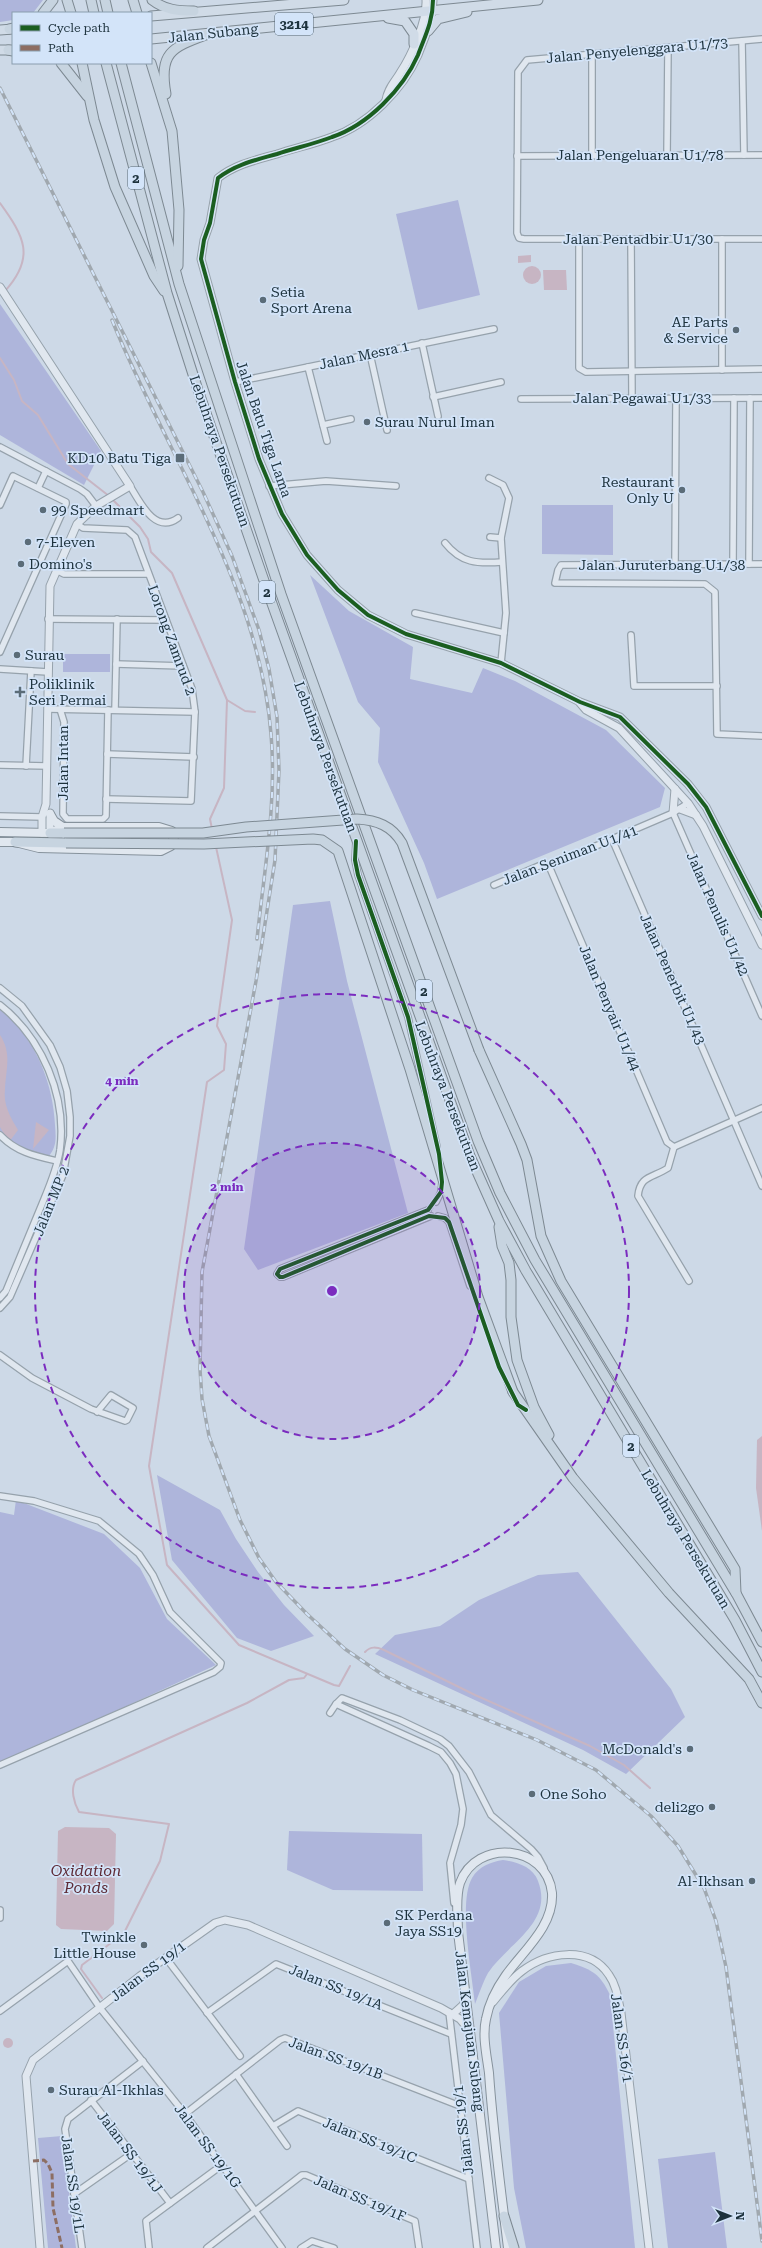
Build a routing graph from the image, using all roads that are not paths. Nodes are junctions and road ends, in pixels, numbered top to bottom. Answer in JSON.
{"nodes":[{"id":1,"x":53,"y":0,"type":"edge"},
{"id":2,"x":67,"y":0,"type":"edge"},
{"id":3,"x":91,"y":0,"type":"edge"},
{"id":4,"x":105,"y":0,"type":"edge"},
{"id":5,"x":133,"y":0,"type":"edge"},
{"id":6,"x":152,"y":0,"type":"edge"},
{"id":7,"x":344,"y":0,"type":"edge"},
{"id":8,"x":426,"y":0,"type":"edge"},
{"id":9,"x":433,"y":0,"type":"edge"},
{"id":10,"x":538,"y":0,"type":"edge"},
{"id":11,"x":501,"y":4,"type":"junction"},
{"id":12,"x":430,"y":10,"type":"junction"},
{"id":13,"x":194,"y":11,"type":"junction"},
{"id":14,"x":44,"y":12,"type":"edge"},
{"id":15,"x":71,"y":12,"type":"edge"},
{"id":16,"x":94,"y":12,"type":"edge"},
{"id":17,"x":108,"y":12,"type":"edge"},
{"id":18,"x":137,"y":12,"type":"edge"},
{"id":19,"x":152,"y":16,"type":"edge"},
{"id":20,"x":360,"y":16,"type":"junction"},
{"id":21,"x":428,"y":31,"type":"junction"},
{"id":22,"x":211,"y":33,"type":"junction"},
{"id":23,"x":152,"y":39,"type":"edge"},
{"id":24,"x":762,"y":40,"type":"edge"},
{"id":25,"x":742,"y":41,"type":"junction"},
{"id":26,"x":414,"y":44,"type":"junction"},
{"id":27,"x":668,"y":48,"type":"junction"},
{"id":28,"x":592,"y":54,"type":"junction"},
{"id":29,"x":62,"y":64,"type":"edge"},
{"id":30,"x":82,"y":64,"type":"edge"},
{"id":31,"x":106,"y":64,"type":"edge"},
{"id":32,"x":121,"y":64,"type":"edge"},
{"id":33,"x":151,"y":64,"type":"edge"},
{"id":34,"x":89,"y":99,"type":"junction"},
{"id":35,"x":386,"y":100,"type":"junction"},
{"id":36,"x":172,"y":131,"type":"junction"},
{"id":37,"x":592,"y":155,"type":"junction"},
{"id":38,"x":667,"y":155,"type":"junction"},
{"id":39,"x":744,"y":155,"type":"junction"},
{"id":40,"x":762,"y":155,"type":"edge"},
{"id":41,"x":517,"y":156,"type":"junction"},
{"id":42,"x":579,"y":240,"type":"junction"},
{"id":43,"x":631,"y":240,"type":"junction"},
{"id":44,"x":722,"y":240,"type":"junction"},
{"id":45,"x":762,"y":240,"type":"edge"},
{"id":46,"x":179,"y":284,"type":"junction"},
{"id":47,"x":0,"y":287,"type":"edge"},
{"id":48,"x":167,"y":293,"type":"junction"},
{"id":49,"x":494,"y":329,"type":"dead end"},
{"id":50,"x":422,"y":343,"type":"junction"},
{"id":51,"x":370,"y":354,"type":"junction"},
{"id":52,"x":308,"y":367,"type":"junction"},
{"id":53,"x":762,"y":369,"type":"edge"},
{"id":54,"x":722,"y":370,"type":"junction"},
{"id":55,"x":632,"y":371,"type":"junction"},
{"id":56,"x":235,"y":382,"type":"junction"},
{"id":57,"x":501,"y":382,"type":"dead end"},
{"id":58,"x":433,"y":397,"type":"junction"},
{"id":59,"x":632,"y":398,"type":"junction"},
{"id":60,"x":676,"y":398,"type":"junction"},
{"id":61,"x":734,"y":398,"type":"junction"},
{"id":62,"x":750,"y":398,"type":"junction"},
{"id":63,"x":762,"y":398,"type":"edge"},
{"id":64,"x":521,"y":399,"type":"dead end"},
{"id":65,"x":438,"y":416,"type":"dead end"},
{"id":66,"x":351,"y":419,"type":"dead end"},
{"id":67,"x":323,"y":425,"type":"junction"},
{"id":68,"x":387,"y":430,"type":"dead end"},
{"id":69,"x":327,"y":441,"type":"dead end"},
{"id":70,"x":0,"y":447,"type":"edge"},
{"id":71,"x":46,"y":471,"type":"junction"},
{"id":72,"x":489,"y":478,"type":"dead end"},
{"id":73,"x":130,"y":486,"type":"junction"},
{"id":74,"x":269,"y":486,"type":"junction"},
{"id":75,"x":396,"y":486,"type":"dead end"},
{"id":76,"x":38,"y":488,"type":"junction"},
{"id":77,"x":0,"y":505,"type":"edge"},
{"id":78,"x":96,"y":506,"type":"junction"},
{"id":79,"x":178,"y":518,"type":"dead end"},
{"id":80,"x":77,"y":524,"type":"junction"},
{"id":81,"x":490,"y":537,"type":"dead end"},
{"id":82,"x":501,"y":538,"type":"junction"},
{"id":83,"x":445,"y":543,"type":"dead end"},
{"id":84,"x":502,"y":562,"type":"junction"},
{"id":85,"x":675,"y":564,"type":"junction"},
{"id":86,"x":733,"y":564,"type":"junction"},
{"id":87,"x":749,"y":564,"type":"junction"},
{"id":88,"x":762,"y":564,"type":"edge"},
{"id":89,"x":56,"y":570,"type":"junction"},
{"id":90,"x":148,"y":574,"type":"junction"},
{"id":91,"x":415,"y":612,"type":"dead end"},
{"id":92,"x":48,"y":619,"type":"junction"},
{"id":93,"x":117,"y":619,"type":"junction"},
{"id":94,"x":166,"y":620,"type":"junction"},
{"id":95,"x":504,"y":633,"type":"junction"},
{"id":96,"x":630,"y":635,"type":"dead end"},
{"id":97,"x":0,"y":652,"type":"edge"},
{"id":98,"x":501,"y":663,"type":"junction"},
{"id":99,"x":116,"y":664,"type":"junction"},
{"id":100,"x":183,"y":666,"type":"junction"},
{"id":101,"x":0,"y":669,"type":"edge"},
{"id":102,"x":31,"y":671,"type":"junction"},
{"id":103,"x":48,"y":672,"type":"junction"},
{"id":104,"x":716,"y":686,"type":"junction"},
{"id":105,"x":580,"y":702,"type":"junction"},
{"id":106,"x":48,"y":709,"type":"junction"},
{"id":107,"x":60,"y":709,"type":"junction"},
{"id":108,"x":108,"y":710,"type":"junction"},
{"id":109,"x":115,"y":710,"type":"junction"},
{"id":110,"x":195,"y":712,"type":"junction"},
{"id":111,"x":762,"y":736,"type":"edge"},
{"id":112,"x":107,"y":754,"type":"junction"},
{"id":113,"x":194,"y":757,"type":"junction"},
{"id":114,"x":0,"y":765,"type":"edge"},
{"id":115,"x":26,"y":766,"type":"junction"},
{"id":116,"x":47,"y":766,"type":"junction"},
{"id":117,"x":688,"y":784,"type":"junction"},
{"id":118,"x":676,"y":789,"type":"junction"},
{"id":119,"x":106,"y":799,"type":"junction"},
{"id":120,"x":688,"y":803,"type":"junction"},
{"id":121,"x":46,"y":804,"type":"junction"},
{"id":122,"x":706,"y":807,"type":"junction"},
{"id":123,"x":680,"y":809,"type":"junction"},
{"id":124,"x":673,"y":813,"type":"junction"},
{"id":125,"x":50,"y":814,"type":"junction"},
{"id":126,"x":696,"y":815,"type":"junction"},
{"id":127,"x":0,"y":816,"type":"edge"},
{"id":128,"x":42,"y":817,"type":"junction"},
{"id":129,"x":64,"y":830,"type":"junction"},
{"id":130,"x":0,"y":832,"type":"edge"},
{"id":131,"x":46,"y":833,"type":"junction"},
{"id":132,"x":612,"y":839,"type":"junction"},
{"id":133,"x":356,"y":841,"type":"junction"},
{"id":134,"x":0,"y":842,"type":"edge"},
{"id":135,"x":15,"y":842,"type":"junction"},
{"id":136,"x":549,"y":866,"type":"junction"},
{"id":137,"x":494,"y":885,"type":"dead end"},
{"id":138,"x":761,"y":913,"type":"edge"},
{"id":139,"x":754,"y":928,"type":"junction"},
{"id":140,"x":762,"y":928,"type":"edge"},
{"id":141,"x":761,"y":942,"type":"edge"},
{"id":142,"x":0,"y":988,"type":"edge"},
{"id":143,"x":0,"y":1005,"type":"edge"},
{"id":144,"x":762,"y":1016,"type":"edge"},
{"id":145,"x":762,"y":1108,"type":"edge"},
{"id":146,"x":735,"y":1120,"type":"junction"},
{"id":147,"x":0,"y":1135,"type":"edge"},
{"id":148,"x":674,"y":1146,"type":"junction"},
{"id":149,"x":57,"y":1164,"type":"junction"},
{"id":150,"x":762,"y":1186,"type":"edge"},
{"id":151,"x":436,"y":1202,"type":"tunnel mouth"},
{"id":152,"x":428,"y":1210,"type":"tunnel mouth"},
{"id":153,"x":431,"y":1216,"type":"tunnel mouth"},
{"id":154,"x":438,"y":1216,"type":"dead end"},
{"id":155,"x":499,"y":1221,"type":"junction"},
{"id":156,"x":689,"y":1281,"type":"dead end"},
{"id":157,"x":0,"y":1298,"type":"edge"},
{"id":158,"x":0,"y":1308,"type":"edge"},
{"id":159,"x":0,"y":1355,"type":"edge"},
{"id":160,"x":526,"y":1410,"type":"junction"},
{"id":161,"x":97,"y":1412,"type":"junction"},
{"id":162,"x":573,"y":1478,"type":"junction"},
{"id":163,"x":1,"y":1498,"type":"edge"},
{"id":164,"x":736,"y":1595,"type":"junction"},
{"id":165,"x":762,"y":1642,"type":"edge"},
{"id":166,"x":762,"y":1672,"type":"edge"},
{"id":167,"x":762,"y":1703,"type":"edge"},
{"id":168,"x":336,"y":1704,"type":"junction"},
{"id":169,"x":330,"y":1713,"type":"dead end"},
{"id":170,"x":400,"y":1720,"type":"junction"},
{"id":171,"x":395,"y":1730,"type":"junction"},
{"id":172,"x":0,"y":1765,"type":"edge"},
{"id":173,"x":546,"y":1875,"type":"junction"},
{"id":174,"x":0,"y":1910,"type":"edge"},
{"id":175,"x":0,"y":1918,"type":"edge"},
{"id":176,"x":458,"y":1932,"type":"junction"},
{"id":177,"x":166,"y":1958,"type":"junction"},
{"id":178,"x":467,"y":1996,"type":"junction"},
{"id":179,"x":489,"y":2006,"type":"junction"},
{"id":180,"x":100,"y":2008,"type":"junction"},
{"id":181,"x":0,"y":2012,"type":"edge"},
{"id":182,"x":207,"y":2013,"type":"junction"},
{"id":183,"x":451,"y":2013,"type":"junction"},
{"id":184,"x":471,"y":2033,"type":"junction"},
{"id":185,"x":452,"y":2034,"type":"junction"},
{"id":186,"x":240,"y":2056,"type":"dead end"},
{"id":187,"x":142,"y":2061,"type":"junction"},
{"id":188,"x":236,"y":2074,"type":"junction"},
{"id":189,"x":91,"y":2100,"type":"junction"},
{"id":190,"x":460,"y":2106,"type":"junction"},
{"id":191,"x":185,"y":2114,"type":"junction"},
{"id":192,"x":273,"y":2126,"type":"junction"},
{"id":193,"x":287,"y":2146,"type":"dead end"},
{"id":194,"x":130,"y":2154,"type":"junction"},
{"id":195,"x":222,"y":2165,"type":"junction"},
{"id":196,"x":469,"y":2179,"type":"junction"},
{"id":197,"x":74,"y":2194,"type":"junction"},
{"id":198,"x":170,"y":2203,"type":"junction"},
{"id":199,"x":255,"y":2210,"type":"junction"},
{"id":200,"x":504,"y":2216,"type":"junction"},
{"id":201,"x":40,"y":2248,"type":"edge"},
{"id":202,"x":82,"y":2248,"type":"edge"},
{"id":203,"x":149,"y":2248,"type":"edge"},
{"id":204,"x":207,"y":2248,"type":"edge"},
{"id":205,"x":282,"y":2248,"type":"edge"},
{"id":206,"x":301,"y":2248,"type":"edge"},
{"id":207,"x":334,"y":2248,"type":"edge"},
{"id":208,"x":419,"y":2248,"type":"edge"},
{"id":209,"x":477,"y":2248,"type":"edge"},
{"id":210,"x":496,"y":2248,"type":"edge"},
{"id":211,"x":508,"y":2248,"type":"edge"},
{"id":212,"x":514,"y":2248,"type":"edge"},
{"id":213,"x":649,"y":2248,"type":"edge"}],
"edges":[{"from":1,"to":14,"type":"highway"},
{"from":2,"to":15,"type":"highway"},
{"from":3,"to":16,"type":"highway"},
{"from":4,"to":17,"type":"highway"},
{"from":5,"to":18,"type":"highway"},
{"from":6,"to":13,"type":"highway"},
{"from":7,"to":13,"type":"main road","name":"Jalan Subang","number":"3214"},
{"from":8,"to":12,"type":"street"},
{"from":9,"to":12,"type":"street"},
{"from":10,"to":11,"type":"main road","name":"Jalan Subang","number":"3214"},
{"from":11,"to":12,"type":"main road","name":"Jalan Subang","number":"3214"},
{"from":11,"to":21,"type":"main road"},
{"from":12,"to":20,"type":"main road","name":"Jalan Subang","number":"3214"},
{"from":12,"to":21,"type":"street","name":"Jalan Batu Tiga Lama"},
{"from":12,"to":26,"type":"street"},
{"from":13,"to":19,"type":"main road","name":"Jalan Subang","number":"3214"},
{"from":20,"to":22,"type":"main road","name":"Jalan Subang","number":"3214"},
{"from":20,"to":26,"type":"main road"},
{"from":21,"to":35,"type":"street","name":"Jalan Batu Tiga Lama"},
{"from":22,"to":23,"type":"main road","name":"Jalan Subang","number":"3214"},
{"from":22,"to":36,"type":"highway"},
{"from":24,"to":25,"type":"street","name":"Jalan Penyelenggara U1/73"},
{"from":25,"to":27,"type":"street","name":"Jalan Penyelenggara U1/73"},
{"from":25,"to":39,"type":"street"},
{"from":26,"to":35,"type":"street"},
{"from":27,"to":28,"type":"street","name":"Jalan Penyelenggara U1/73"},
{"from":27,"to":38,"type":"street"},
{"from":28,"to":37,"type":"street"},
{"from":28,"to":41,"type":"street","name":"Jalan Penyelenggara U1/73"},
{"from":29,"to":34,"type":"highway"},
{"from":30,"to":34,"type":"highway"},
{"from":31,"to":48,"type":"highway","name":"Lebuhraya Persekutuan","number":"2"},
{"from":32,"to":46,"type":"highway","name":"Lebuhraya Persekutuan","number":"2"},
{"from":33,"to":36,"type":"highway"},
{"from":34,"to":48,"type":"highway"},
{"from":35,"to":56,"type":"street","name":"Jalan Batu Tiga Lama"},
{"from":36,"to":46,"type":"highway"},
{"from":37,"to":38,"type":"street","name":"Jalan Pengeluaran U1/78"},
{"from":37,"to":41,"type":"street","name":"Jalan Pengeluaran U1/78"},
{"from":38,"to":39,"type":"street","name":"Jalan Pengeluaran U1/78"},
{"from":39,"to":40,"type":"street","name":"Jalan Pengeluaran U1/78"},
{"from":41,"to":42,"type":"street","name":"Jalan Pentadbir U1/30"},
{"from":42,"to":43,"type":"street","name":"Jalan Pentadbir U1/30"},
{"from":42,"to":55,"type":"street"},
{"from":43,"to":44,"type":"street","name":"Jalan Pentadbir U1/30"},
{"from":43,"to":55,"type":"street"},
{"from":44,"to":45,"type":"street","name":"Jalan Pentadbir U1/30"},
{"from":44,"to":54,"type":"street"},
{"from":46,"to":164,"type":"highway","name":"Lebuhraya Persekutuan","number":"2"},
{"from":47,"to":73,"type":"street"},
{"from":48,"to":133,"type":"highway","name":"Lebuhraya Persekutuan","number":"2"},
{"from":49,"to":50,"type":"street","name":"Jalan Mesra 1"},
{"from":50,"to":51,"type":"street","name":"Jalan Mesra 1"},
{"from":50,"to":58,"type":"street"},
{"from":51,"to":52,"type":"street","name":"Jalan Mesra 1"},
{"from":51,"to":68,"type":"street"},
{"from":52,"to":56,"type":"street","name":"Jalan Mesra 1"},
{"from":52,"to":67,"type":"street"},
{"from":53,"to":54,"type":"street"},
{"from":54,"to":55,"type":"street"},
{"from":55,"to":59,"type":"street"},
{"from":56,"to":74,"type":"street","name":"Jalan Batu Tiga Lama"},
{"from":57,"to":58,"type":"street"},
{"from":58,"to":65,"type":"street"},
{"from":59,"to":60,"type":"street","name":"Jalan Pegawai U1/33"},
{"from":59,"to":64,"type":"street","name":"Jalan Pegawai U1/33"},
{"from":60,"to":61,"type":"street","name":"Jalan Pegawai U1/33"},
{"from":60,"to":85,"type":"street"},
{"from":61,"to":62,"type":"street","name":"Jalan Pegawai U1/33"},
{"from":61,"to":86,"type":"street"},
{"from":62,"to":63,"type":"street","name":"Jalan Pegawai U1/33"},
{"from":62,"to":87,"type":"street"},
{"from":66,"to":67,"type":"street"},
{"from":67,"to":69,"type":"street"},
{"from":70,"to":71,"type":"street"},
{"from":71,"to":76,"type":"street"},
{"from":71,"to":78,"type":"street"},
{"from":72,"to":82,"type":"street"},
{"from":73,"to":78,"type":"street"},
{"from":73,"to":79,"type":"street"},
{"from":74,"to":75,"type":"street"},
{"from":74,"to":98,"type":"street","name":"Jalan Batu Tiga Lama"},
{"from":76,"to":77,"type":"street"},
{"from":76,"to":97,"type":"street"},
{"from":78,"to":80,"type":"street"},
{"from":80,"to":89,"type":"street"},
{"from":80,"to":90,"type":"street","name":"Lorong Zamrud 2"},
{"from":81,"to":82,"type":"street"},
{"from":82,"to":84,"type":"street"},
{"from":83,"to":84,"type":"street"},
{"from":84,"to":95,"type":"street"},
{"from":85,"to":86,"type":"street","name":"Jalan Juruterbang U1/38"},
{"from":85,"to":104,"type":"street","name":"Jalan Juruterbang U1/38"},
{"from":86,"to":87,"type":"street","name":"Jalan Juruterbang U1/38"},
{"from":87,"to":88,"type":"street","name":"Jalan Juruterbang U1/38"},
{"from":89,"to":90,"type":"street"},
{"from":89,"to":92,"type":"street"},
{"from":90,"to":94,"type":"street","name":"Lorong Zamrud 2"},
{"from":91,"to":95,"type":"street"},
{"from":92,"to":93,"type":"street"},
{"from":92,"to":103,"type":"street"},
{"from":93,"to":94,"type":"street"},
{"from":93,"to":99,"type":"street"},
{"from":94,"to":100,"type":"street","name":"Lorong Zamrud 2"},
{"from":95,"to":98,"type":"street"},
{"from":96,"to":104,"type":"street"},
{"from":98,"to":105,"type":"street","name":"Jalan Batu Tiga Lama"},
{"from":99,"to":100,"type":"street"},
{"from":99,"to":109,"type":"street"},
{"from":100,"to":110,"type":"street","name":"Lorong Zamrud 2"},
{"from":101,"to":102,"type":"street"},
{"from":102,"to":103,"type":"street"},
{"from":102,"to":115,"type":"street"},
{"from":103,"to":106,"type":"street"},
{"from":104,"to":111,"type":"street"},
{"from":105,"to":117,"type":"street","name":"Jalan Batu Tiga Lama"},
{"from":105,"to":118,"type":"street","name":"Jalan Batu Tiga Lama"},
{"from":106,"to":107,"type":"street"},
{"from":106,"to":116,"type":"street"},
{"from":107,"to":108,"type":"street"},
{"from":107,"to":119,"type":"street","name":"Jalan Intan"},
{"from":108,"to":109,"type":"street"},
{"from":108,"to":112,"type":"street"},
{"from":109,"to":110,"type":"street"},
{"from":110,"to":113,"type":"street","name":"Lorong Zamrud 2"},
{"from":112,"to":113,"type":"street"},
{"from":112,"to":119,"type":"street"},
{"from":113,"to":119,"type":"street","name":"Lorong Zamrud 2"},
{"from":114,"to":115,"type":"street"},
{"from":115,"to":116,"type":"street"},
{"from":116,"to":121,"type":"street"},
{"from":117,"to":120,"type":"street"},
{"from":117,"to":122,"type":"street","name":"Jalan Batu Tiga Lama"},
{"from":118,"to":120,"type":"street","name":"Jalan Batu Tiga Lama"},
{"from":118,"to":124,"type":"street"},
{"from":120,"to":122,"type":"street"},
{"from":120,"to":123,"type":"street","name":"Jalan Seniman U1/41"},
{"from":120,"to":126,"type":"street","name":"Jalan Batu Tiga Lama"},
{"from":121,"to":125,"type":"street"},
{"from":121,"to":128,"type":"street"},
{"from":122,"to":138,"type":"street","name":"Jalan Batu Tiga Lama"},
{"from":123,"to":124,"type":"street","name":"Jalan Seniman U1/41"},
{"from":123,"to":126,"type":"street"},
{"from":124,"to":132,"type":"street","name":"Jalan Seniman U1/41"},
{"from":124,"to":144,"type":"street","name":"Jalan Penulis U1/42"},
{"from":125,"to":129,"type":"main road"},
{"from":125,"to":131,"type":"street"},
{"from":126,"to":139,"type":"street","name":"Jalan Batu Tiga Lama"},
{"from":127,"to":128,"type":"street"},
{"from":128,"to":131,"type":"street"},
{"from":129,"to":131,"type":"highway"},
{"from":129,"to":135,"type":"main road"},
{"from":129,"to":164,"type":"highway","bridge":true},
{"from":130,"to":131,"type":"main road"},
{"from":132,"to":136,"type":"street","name":"Jalan Seniman U1/41"},
{"from":132,"to":146,"type":"street","name":"Jalan Penerbit U1/43"},
{"from":133,"to":151,"type":"street"},
{"from":133,"to":155,"type":"highway","name":"Lebuhraya Persekutuan","number":"2"},
{"from":134,"to":135,"type":"main road"},
{"from":135,"to":160,"type":"highway","bridge":true},
{"from":136,"to":137,"type":"street","name":"Jalan Seniman U1/41"},
{"from":136,"to":148,"type":"street","name":"Jalan Penyair U1/44"},
{"from":139,"to":140,"type":"street"},
{"from":139,"to":141,"type":"street","name":"Jalan Batu Tiga Lama"},
{"from":142,"to":158,"type":"street","name":"Jalan MP 2"},
{"from":143,"to":149,"type":"street","name":"Jalan MP 2"},
{"from":145,"to":146,"type":"street"},
{"from":146,"to":148,"type":"street"},
{"from":146,"to":150,"type":"street","name":"Jalan Penerbit U1/43"},
{"from":147,"to":149,"type":"street"},
{"from":148,"to":156,"type":"street"},
{"from":149,"to":157,"type":"street","name":"Jalan MP 2"},
{"from":152,"to":153,"type":"street"},
{"from":154,"to":160,"type":"street"},
{"from":155,"to":162,"type":"highway"},
{"from":155,"to":166,"type":"highway","name":"Lebuhraya Persekutuan","number":"2"},
{"from":159,"to":161,"type":"street"},
{"from":160,"to":162,"type":"highway"},
{"from":161,"to":161,"type":"street"},
{"from":162,"to":167,"type":"highway"},
{"from":163,"to":172,"type":"street"},
{"from":164,"to":165,"type":"highway","name":"Lebuhraya Persekutuan","number":"2"},
{"from":168,"to":169,"type":"street"},
{"from":168,"to":170,"type":"street"},
{"from":168,"to":171,"type":"street"},
{"from":170,"to":171,"type":"street"},
{"from":170,"to":173,"type":"street"},
{"from":171,"to":176,"type":"street"},
{"from":173,"to":176,"type":"main road","name":"Jalan Kemajuan Subang"},
{"from":173,"to":179,"type":"main road","name":"Jalan Kemajuan Subang"},
{"from":174,"to":175,"type":"street"},
{"from":176,"to":178,"type":"main road","name":"Jalan Kemajuan Subang"},
{"from":177,"to":180,"type":"street","name":"Jalan SS 19/1"},
{"from":177,"to":182,"type":"street"},
{"from":177,"to":183,"type":"street","name":"Jalan SS 19/1"},
{"from":178,"to":183,"type":"street"},
{"from":178,"to":184,"type":"main road","name":"Jalan Kemajuan Subang"},
{"from":179,"to":200,"type":"main road","name":"Jalan Kemajuan Subang"},
{"from":179,"to":213,"type":"street","name":"Jalan SS 16/1"},
{"from":180,"to":181,"type":"street","name":"Jalan SS 19/1G"},
{"from":180,"to":187,"type":"street","name":"Jalan SS 19/1G"},
{"from":180,"to":201,"type":"street","name":"Jalan SS 19/1"},
{"from":182,"to":185,"type":"street","name":"Jalan SS 19/1A"},
{"from":182,"to":186,"type":"street"},
{"from":183,"to":184,"type":"street","name":"Jalan SS 19/1"},
{"from":183,"to":185,"type":"street","name":"Jalan SS 19/1"},
{"from":184,"to":210,"type":"main road","name":"Jalan Kemajuan Subang"},
{"from":185,"to":190,"type":"street","name":"Jalan SS 19/1"},
{"from":187,"to":189,"type":"street","name":"Jalan SS 19/1L"},
{"from":187,"to":191,"type":"street","name":"Jalan SS 19/1G"},
{"from":188,"to":190,"type":"street","name":"Jalan SS 19/1B"},
{"from":188,"to":191,"type":"street","name":"Jalan SS 19/1B"},
{"from":188,"to":192,"type":"street"},
{"from":189,"to":194,"type":"street","name":"Jalan SS 19/1J"},
{"from":189,"to":197,"type":"street","name":"Jalan SS 19/1L"},
{"from":190,"to":196,"type":"street","name":"Jalan SS 19/1"},
{"from":191,"to":195,"type":"street","name":"Jalan SS 19/1G"},
{"from":192,"to":193,"type":"street"},
{"from":192,"to":196,"type":"street","name":"Jalan SS 19/1C"},
{"from":194,"to":197,"type":"street"},
{"from":194,"to":198,"type":"street","name":"Jalan SS 19/1J"},
{"from":195,"to":198,"type":"street"},
{"from":195,"to":199,"type":"street","name":"Jalan SS 19/1G"},
{"from":196,"to":209,"type":"street","name":"Jalan SS 19/1"},
{"from":197,"to":202,"type":"street","name":"Jalan SS 19/1L"},
{"from":198,"to":203,"type":"street"},
{"from":199,"to":204,"type":"street","name":"Jalan SS 19/1F"},
{"from":199,"to":205,"type":"street","name":"Jalan SS 19/1G"},
{"from":199,"to":208,"type":"street","name":"Jalan SS 19/1F"},
{"from":200,"to":211,"type":"main road","name":"Jalan Kemajuan Subang"},
{"from":200,"to":212,"type":"highway"},
{"from":206,"to":207,"type":"street"}]}
